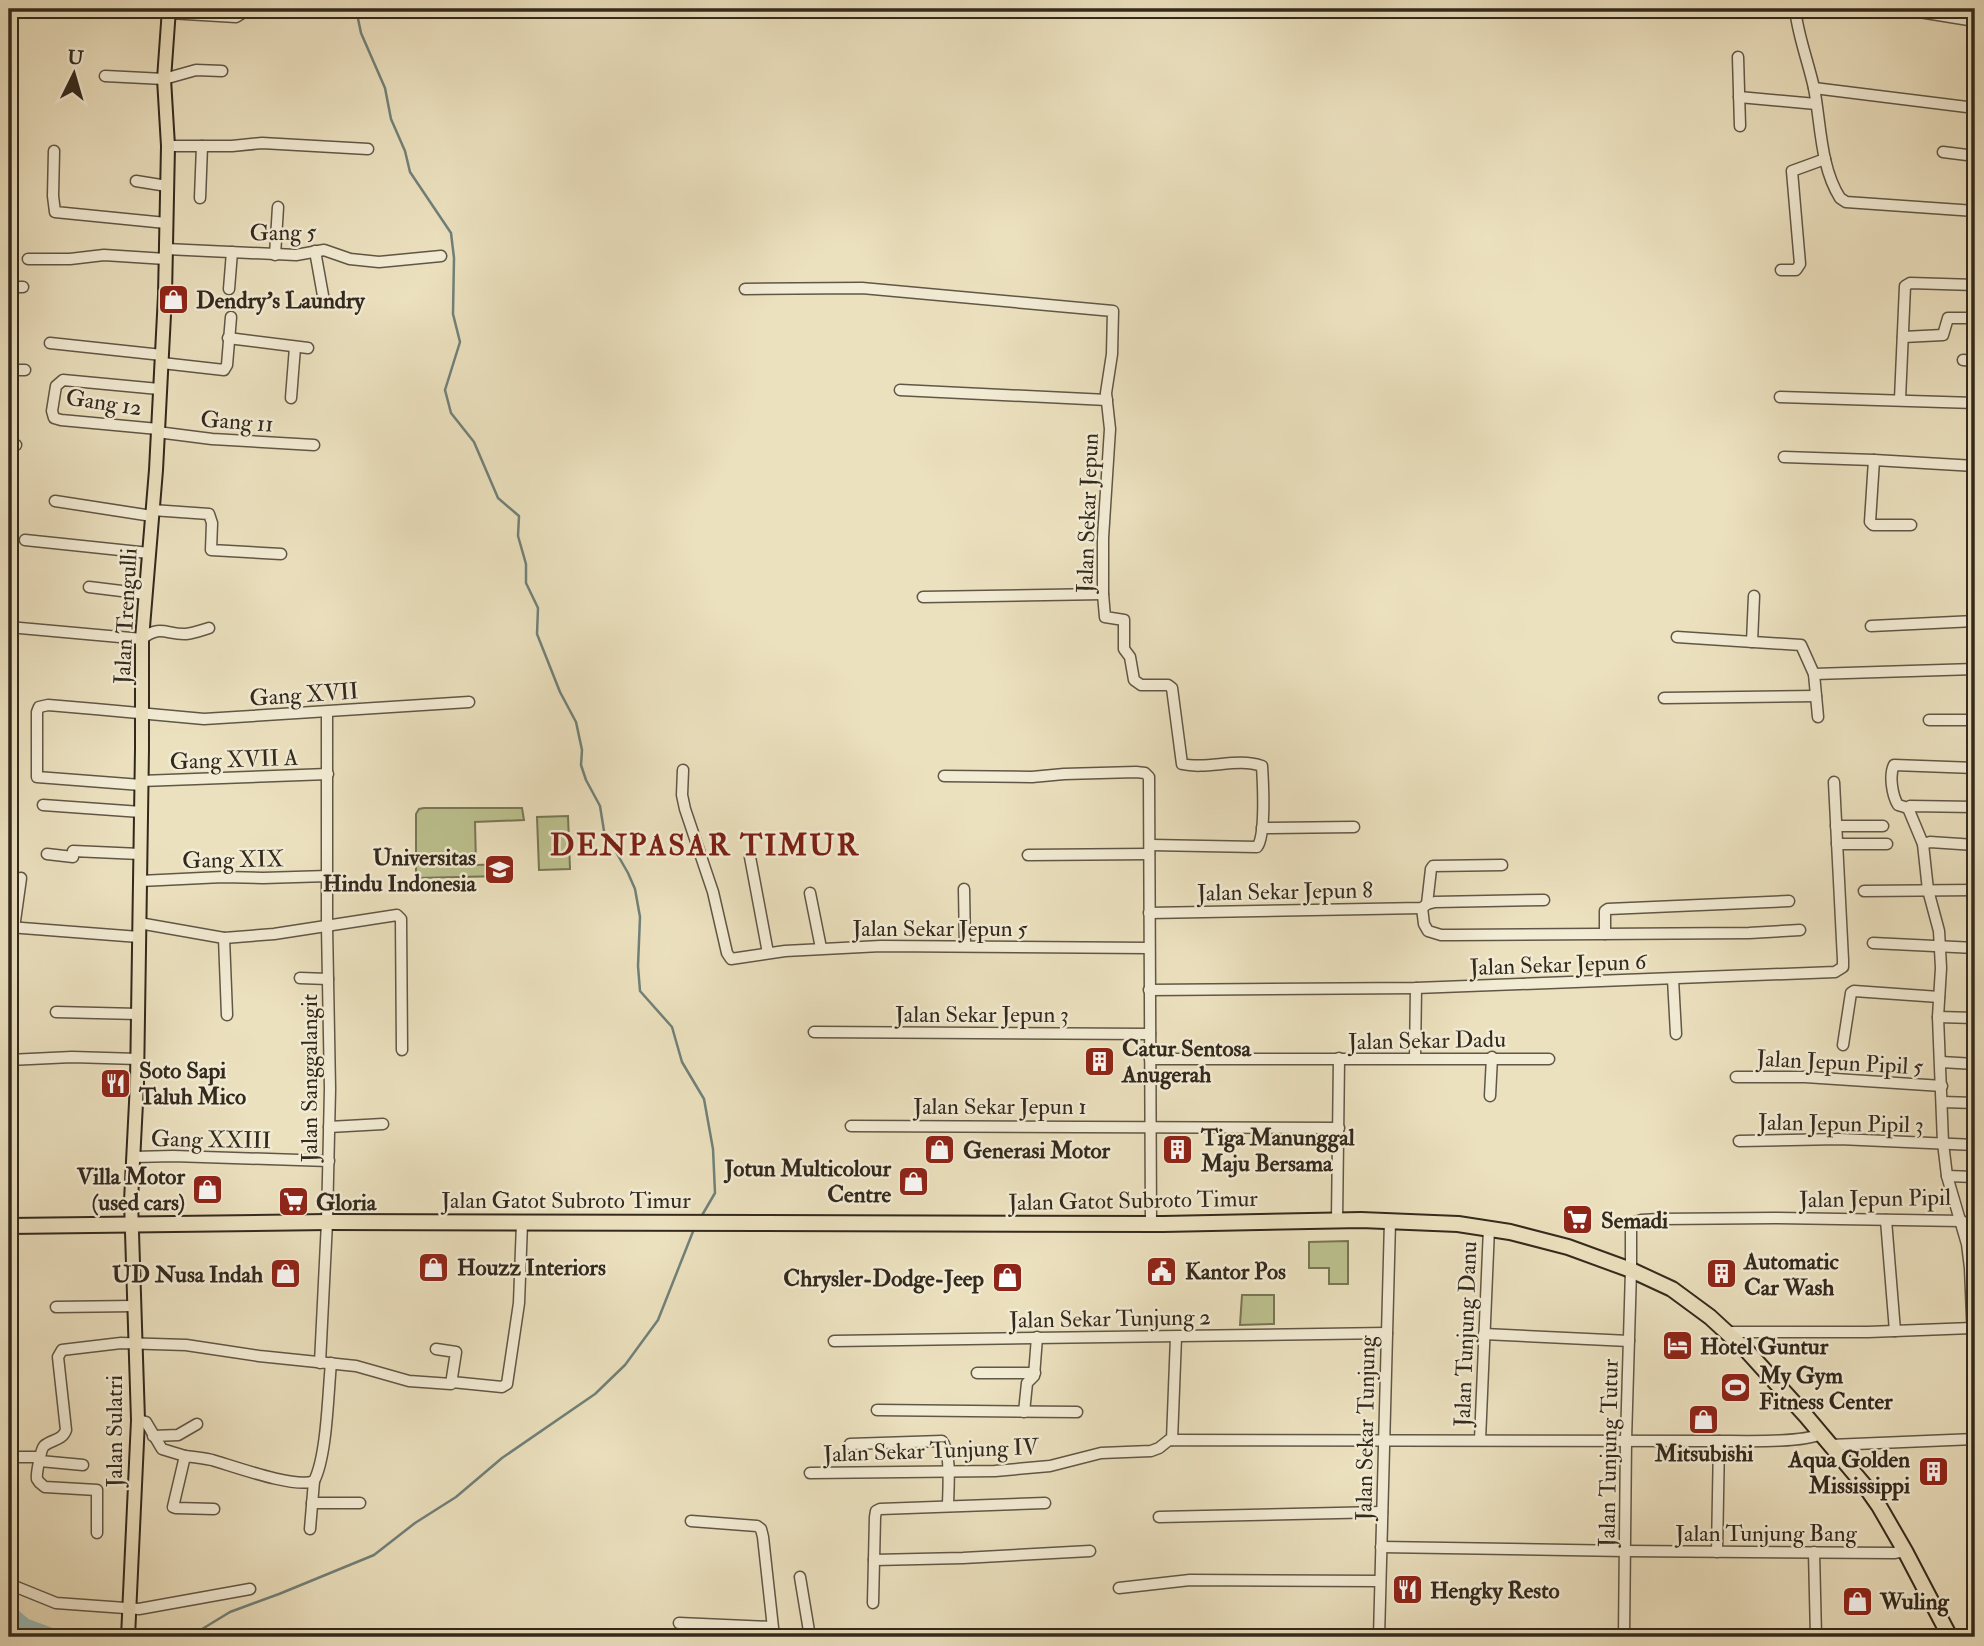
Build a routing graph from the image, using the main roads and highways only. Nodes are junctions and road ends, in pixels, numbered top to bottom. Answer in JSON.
{"nodes":[{"id":1,"x":169,"y":11,"type":"edge"},
{"id":2,"x":132,"y":1225,"type":"junction"},
{"id":3,"x":9,"y":1226,"type":"edge"},
{"id":4,"x":128,"y":1631,"type":"edge"},
{"id":5,"x":1950,"y":1637,"type":"edge"}],
"edges":[{"from":1,"to":2,"type":"main road","name":"Jalan Trengulli"},
{"from":2,"to":3,"type":"highway","name":"Jalan Gatot Subroto Timur"},
{"from":2,"to":4,"type":"main road","name":"Jalan Sulatri"},
{"from":2,"to":5,"type":"highway","name":"Jalan Gatot Subroto Timur"}]}
